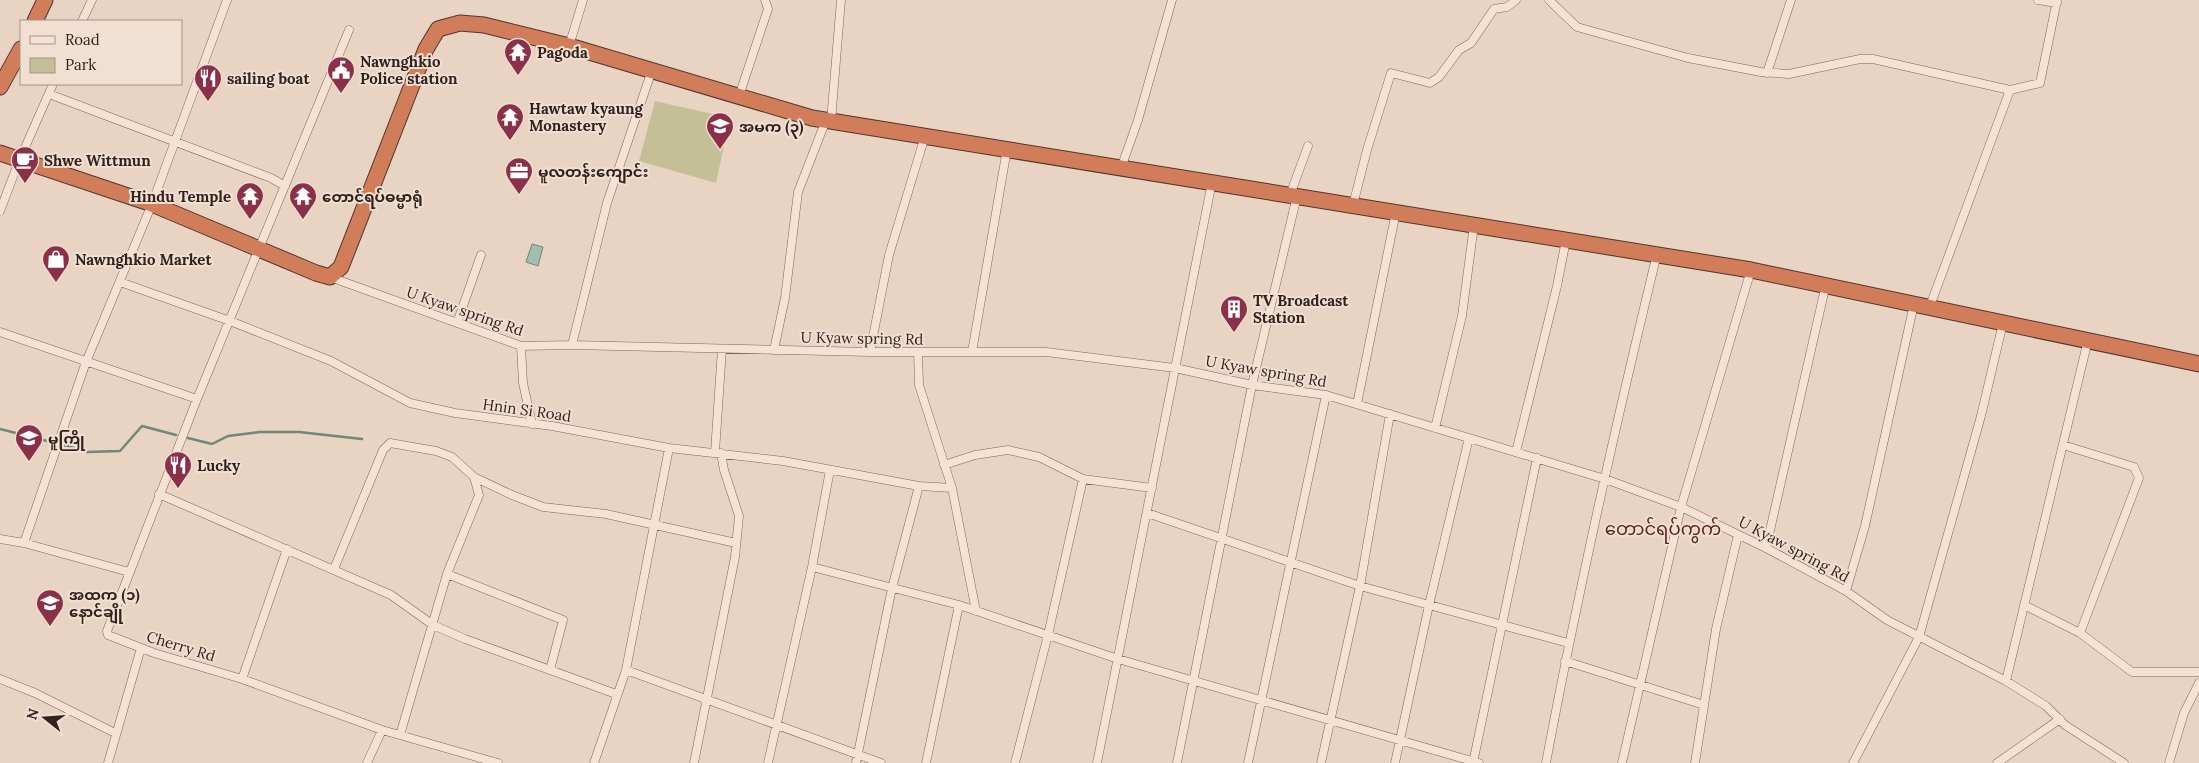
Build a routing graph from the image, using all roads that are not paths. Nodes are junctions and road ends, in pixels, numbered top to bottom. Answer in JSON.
{"nodes":[{"id":1,"x":45,"y":0,"type":"edge"},
{"id":2,"x":92,"y":0,"type":"edge"},
{"id":3,"x":227,"y":0,"type":"edge"},
{"id":4,"x":583,"y":0,"type":"edge"},
{"id":5,"x":765,"y":0,"type":"edge"},
{"id":6,"x":840,"y":0,"type":"edge"},
{"id":7,"x":1172,"y":0,"type":"edge"},
{"id":8,"x":1516,"y":0,"type":"edge"},
{"id":9,"x":1549,"y":0,"type":"edge"},
{"id":10,"x":1791,"y":0,"type":"edge"},
{"id":11,"x":2038,"y":0,"type":"edge"},
{"id":12,"x":2057,"y":2,"type":"edge"},
{"id":13,"x":35,"y":20,"type":"edge"},
{"id":14,"x":82,"y":20,"type":"edge"},
{"id":15,"x":349,"y":30,"type":"dead end"},
{"id":16,"x":569,"y":46,"type":"junction"},
{"id":17,"x":20,"y":51,"type":"edge"},
{"id":18,"x":652,"y":70,"type":"junction"},
{"id":19,"x":1767,"y":73,"type":"junction"},
{"id":20,"x":53,"y":85,"type":"edge"},
{"id":21,"x":0,"y":86,"type":"edge"},
{"id":22,"x":2010,"y":90,"type":"junction"},
{"id":23,"x":49,"y":94,"type":"junction"},
{"id":24,"x":739,"y":96,"type":"junction"},
{"id":25,"x":828,"y":120,"type":"junction"},
{"id":26,"x":926,"y":136,"type":"junction"},
{"id":27,"x":174,"y":142,"type":"junction"},
{"id":28,"x":1308,"y":146,"type":"dead end"},
{"id":29,"x":1007,"y":149,"type":"junction"},
{"id":30,"x":0,"y":153,"type":"edge"},
{"id":31,"x":19,"y":161,"type":"junction"},
{"id":32,"x":1121,"y":168,"type":"junction"},
{"id":33,"x":1212,"y":182,"type":"junction"},
{"id":34,"x":285,"y":186,"type":"junction"},
{"id":35,"x":1294,"y":196,"type":"junction"},
{"id":36,"x":152,"y":204,"type":"junction"},
{"id":37,"x":1353,"y":205,"type":"junction"},
{"id":38,"x":0,"y":212,"type":"edge"},
{"id":39,"x":1396,"y":212,"type":"junction"},
{"id":40,"x":1474,"y":225,"type":"junction"},
{"id":41,"x":1566,"y":240,"type":"junction"},
{"id":42,"x":260,"y":250,"type":"junction"},
{"id":43,"x":1657,"y":254,"type":"junction"},
{"id":44,"x":481,"y":255,"type":"dead end"},
{"id":45,"x":1751,"y":270,"type":"junction"},
{"id":46,"x":330,"y":277,"type":"junction"},
{"id":47,"x":120,"y":282,"type":"junction"},
{"id":48,"x":1826,"y":284,"type":"junction"},
{"id":49,"x":1914,"y":303,"type":"junction"},
{"id":50,"x":1930,"y":306,"type":"junction"},
{"id":51,"x":230,"y":321,"type":"junction"},
{"id":52,"x":2003,"y":322,"type":"junction"},
{"id":53,"x":457,"y":323,"type":"junction"},
{"id":54,"x":0,"y":332,"type":"edge"},
{"id":55,"x":2088,"y":340,"type":"junction"},
{"id":56,"x":572,"y":345,"type":"junction"},
{"id":57,"x":521,"y":346,"type":"junction"},
{"id":58,"x":722,"y":348,"type":"junction"},
{"id":59,"x":774,"y":350,"type":"junction"},
{"id":60,"x":870,"y":352,"type":"junction"},
{"id":61,"x":918,"y":352,"type":"junction"},
{"id":62,"x":972,"y":352,"type":"junction"},
{"id":63,"x":86,"y":362,"type":"junction"},
{"id":64,"x":2199,"y":364,"type":"edge"},
{"id":65,"x":1175,"y":368,"type":"junction"},
{"id":66,"x":1252,"y":385,"type":"junction"},
{"id":67,"x":1326,"y":395,"type":"junction"},
{"id":68,"x":197,"y":399,"type":"junction"},
{"id":69,"x":1357,"y":404,"type":"junction"},
{"id":70,"x":1390,"y":414,"type":"junction"},
{"id":71,"x":532,"y":424,"type":"junction"},
{"id":72,"x":1435,"y":428,"type":"junction"},
{"id":73,"x":1469,"y":438,"type":"junction"},
{"id":74,"x":2063,"y":445,"type":"junction"},
{"id":75,"x":669,"y":448,"type":"junction"},
{"id":76,"x":718,"y":452,"type":"junction"},
{"id":77,"x":1516,"y":452,"type":"junction"},
{"id":78,"x":1537,"y":458,"type":"junction"},
{"id":79,"x":944,"y":465,"type":"junction"},
{"id":80,"x":830,"y":470,"type":"junction"},
{"id":81,"x":474,"y":477,"type":"junction"},
{"id":82,"x":1083,"y":478,"type":"junction"},
{"id":83,"x":1606,"y":479,"type":"junction"},
{"id":84,"x":919,"y":486,"type":"junction"},
{"id":85,"x":952,"y":488,"type":"junction"},
{"id":86,"x":1152,"y":488,"type":"junction"},
{"id":87,"x":159,"y":494,"type":"junction"},
{"id":88,"x":1680,"y":507,"type":"junction"},
{"id":89,"x":1147,"y":513,"type":"junction"},
{"id":90,"x":654,"y":524,"type":"junction"},
{"id":91,"x":1738,"y":535,"type":"junction"},
{"id":92,"x":0,"y":539,"type":"edge"},
{"id":93,"x":1222,"y":540,"type":"junction"},
{"id":94,"x":24,"y":543,"type":"junction"},
{"id":95,"x":736,"y":543,"type":"junction"},
{"id":96,"x":1766,"y":548,"type":"junction"},
{"id":97,"x":287,"y":549,"type":"junction"},
{"id":98,"x":1291,"y":563,"type":"junction"},
{"id":99,"x":812,"y":567,"type":"junction"},
{"id":100,"x":334,"y":569,"type":"junction"},
{"id":101,"x":129,"y":572,"type":"junction"},
{"id":102,"x":447,"y":574,"type":"junction"},
{"id":103,"x":1360,"y":586,"type":"junction"},
{"id":104,"x":892,"y":588,"type":"junction"},
{"id":105,"x":1846,"y":591,"type":"junction"},
{"id":106,"x":959,"y":605,"type":"junction"},
{"id":107,"x":1429,"y":605,"type":"junction"},
{"id":108,"x":2024,"y":605,"type":"junction"},
{"id":109,"x":976,"y":610,"type":"junction"},
{"id":110,"x":433,"y":625,"type":"junction"},
{"id":111,"x":1500,"y":625,"type":"junction"},
{"id":112,"x":2080,"y":633,"type":"junction"},
{"id":113,"x":1048,"y":635,"type":"junction"},
{"id":114,"x":1919,"y":638,"type":"junction"},
{"id":115,"x":1568,"y":643,"type":"junction"},
{"id":116,"x":141,"y":648,"type":"junction"},
{"id":117,"x":1118,"y":660,"type":"junction"},
{"id":118,"x":1565,"y":661,"type":"junction"},
{"id":119,"x":550,"y":670,"type":"junction"},
{"id":120,"x":626,"y":670,"type":"junction"},
{"id":121,"x":2199,"y":672,"type":"edge"},
{"id":122,"x":0,"y":679,"type":"edge"},
{"id":123,"x":242,"y":679,"type":"junction"},
{"id":124,"x":1194,"y":681,"type":"junction"},
{"id":125,"x":2006,"y":681,"type":"junction"},
{"id":126,"x":2199,"y":683,"type":"edge"},
{"id":127,"x":1640,"y":685,"type":"junction"},
{"id":128,"x":616,"y":694,"type":"junction"},
{"id":129,"x":706,"y":699,"type":"junction"},
{"id":130,"x":1263,"y":700,"type":"junction"},
{"id":131,"x":1704,"y":705,"type":"junction"},
{"id":132,"x":2060,"y":719,"type":"junction"},
{"id":133,"x":1331,"y":720,"type":"junction"},
{"id":134,"x":778,"y":725,"type":"junction"},
{"id":135,"x":382,"y":730,"type":"junction"},
{"id":136,"x":115,"y":733,"type":"junction"},
{"id":137,"x":400,"y":735,"type":"junction"},
{"id":138,"x":1399,"y":740,"type":"junction"},
{"id":139,"x":857,"y":759,"type":"edge"},
{"id":140,"x":1475,"y":762,"type":"edge"},
{"id":141,"x":108,"y":763,"type":"edge"},
{"id":142,"x":367,"y":763,"type":"edge"},
{"id":143,"x":498,"y":763,"type":"edge"},
{"id":144,"x":594,"y":763,"type":"edge"},
{"id":145,"x":694,"y":763,"type":"edge"},
{"id":146,"x":768,"y":763,"type":"edge"},
{"id":147,"x":881,"y":763,"type":"edge"},
{"id":148,"x":926,"y":763,"type":"edge"},
{"id":149,"x":1015,"y":763,"type":"edge"},
{"id":150,"x":1097,"y":763,"type":"edge"},
{"id":151,"x":1177,"y":763,"type":"edge"},
{"id":152,"x":1248,"y":763,"type":"edge"},
{"id":153,"x":1321,"y":763,"type":"edge"},
{"id":154,"x":1395,"y":763,"type":"edge"},
{"id":155,"x":1546,"y":763,"type":"edge"},
{"id":156,"x":1622,"y":763,"type":"edge"},
{"id":157,"x":1694,"y":763,"type":"edge"},
{"id":158,"x":1853,"y":763,"type":"edge"},
{"id":159,"x":1997,"y":763,"type":"edge"},
{"id":160,"x":2124,"y":763,"type":"edge"},
{"id":161,"x":2169,"y":763,"type":"edge"}],
"edges":[{"from":1,"to":13,"type":"highway"},
{"from":2,"to":14,"type":"street"},
{"from":3,"to":27,"type":"street"},
{"from":4,"to":16,"type":"street"},
{"from":5,"to":24,"type":"street"},
{"from":6,"to":25,"type":"street"},
{"from":7,"to":32,"type":"street"},
{"from":8,"to":37,"type":"street"},
{"from":9,"to":19,"type":"street"},
{"from":10,"to":19,"type":"street"},
{"from":11,"to":12,"type":"street"},
{"from":12,"to":22,"type":"street"},
{"from":15,"to":34,"type":"street","name":"Cherry Rd"},
{"from":16,"to":18,"type":"highway"},
{"from":16,"to":46,"type":"highway"},
{"from":17,"to":21,"type":"highway"},
{"from":18,"to":24,"type":"highway"},
{"from":18,"to":56,"type":"street"},
{"from":19,"to":22,"type":"street"},
{"from":20,"to":23,"type":"street"},
{"from":22,"to":50,"type":"street"},
{"from":23,"to":27,"type":"street"},
{"from":23,"to":31,"type":"street"},
{"from":24,"to":25,"type":"highway"},
{"from":25,"to":26,"type":"highway"},
{"from":25,"to":59,"type":"street"},
{"from":26,"to":29,"type":"highway"},
{"from":26,"to":60,"type":"street"},
{"from":27,"to":34,"type":"street"},
{"from":27,"to":36,"type":"street"},
{"from":28,"to":35,"type":"street"},
{"from":29,"to":32,"type":"highway"},
{"from":29,"to":62,"type":"street"},
{"from":30,"to":31,"type":"highway"},
{"from":31,"to":36,"type":"highway"},
{"from":31,"to":38,"type":"street"},
{"from":32,"to":33,"type":"highway"},
{"from":33,"to":35,"type":"highway"},
{"from":33,"to":65,"type":"street"},
{"from":34,"to":42,"type":"street","name":"Cherry Rd"},
{"from":35,"to":37,"type":"highway"},
{"from":35,"to":66,"type":"street"},
{"from":36,"to":42,"type":"highway"},
{"from":36,"to":47,"type":"street"},
{"from":37,"to":39,"type":"highway"},
{"from":39,"to":40,"type":"highway"},
{"from":39,"to":69,"type":"street"},
{"from":40,"to":41,"type":"highway"},
{"from":40,"to":72,"type":"street"},
{"from":41,"to":43,"type":"highway"},
{"from":41,"to":77,"type":"street"},
{"from":42,"to":46,"type":"highway"},
{"from":42,"to":51,"type":"street","name":"Cherry Rd"},
{"from":43,"to":45,"type":"highway"},
{"from":43,"to":83,"type":"street"},
{"from":44,"to":53,"type":"street"},
{"from":45,"to":48,"type":"highway"},
{"from":45,"to":88,"type":"street"},
{"from":46,"to":53,"type":"street","name":"U Kyaw spring Rd"},
{"from":47,"to":51,"type":"street","name":"Hnin Si Road"},
{"from":47,"to":63,"type":"street"},
{"from":48,"to":49,"type":"highway"},
{"from":48,"to":96,"type":"street"},
{"from":49,"to":50,"type":"highway"},
{"from":49,"to":105,"type":"street"},
{"from":50,"to":52,"type":"highway"},
{"from":51,"to":68,"type":"street","name":"Cherry Rd"},
{"from":51,"to":71,"type":"street","name":"Hnin Si Road"},
{"from":52,"to":55,"type":"highway"},
{"from":52,"to":114,"type":"street"},
{"from":53,"to":57,"type":"street","name":"U Kyaw spring Rd"},
{"from":54,"to":63,"type":"street"},
{"from":55,"to":64,"type":"highway"},
{"from":55,"to":74,"type":"street"},
{"from":56,"to":57,"type":"street","name":"U Kyaw spring Rd"},
{"from":56,"to":58,"type":"street","name":"U Kyaw spring Rd"},
{"from":57,"to":71,"type":"street"},
{"from":58,"to":59,"type":"street","name":"U Kyaw spring Rd"},
{"from":58,"to":76,"type":"street"},
{"from":59,"to":60,"type":"street","name":"U Kyaw spring Rd"},
{"from":60,"to":61,"type":"street","name":"U Kyaw spring Rd"},
{"from":61,"to":62,"type":"street","name":"U Kyaw spring Rd"},
{"from":61,"to":79,"type":"street"},
{"from":62,"to":65,"type":"street","name":"U Kyaw spring Rd"},
{"from":63,"to":68,"type":"street"},
{"from":63,"to":94,"type":"street"},
{"from":65,"to":66,"type":"street","name":"U Kyaw spring Rd"},
{"from":65,"to":86,"type":"street"},
{"from":66,"to":67,"type":"street","name":"U Kyaw spring Rd"},
{"from":66,"to":93,"type":"street"},
{"from":67,"to":69,"type":"street","name":"U Kyaw spring Rd"},
{"from":67,"to":98,"type":"street"},
{"from":68,"to":87,"type":"street","name":"Cherry Rd"},
{"from":69,"to":70,"type":"street","name":"U Kyaw spring Rd"},
{"from":70,"to":72,"type":"street","name":"U Kyaw spring Rd"},
{"from":70,"to":103,"type":"street"},
{"from":71,"to":75,"type":"street","name":"Hnin Si Road"},
{"from":72,"to":73,"type":"street","name":"U Kyaw spring Rd"},
{"from":73,"to":77,"type":"street","name":"U Kyaw spring Rd"},
{"from":73,"to":107,"type":"street"},
{"from":74,"to":108,"type":"street"},
{"from":74,"to":112,"type":"street"},
{"from":75,"to":76,"type":"street","name":"Hnin Si Road"},
{"from":75,"to":90,"type":"street"},
{"from":76,"to":80,"type":"street","name":"Hnin Si Road"},
{"from":76,"to":95,"type":"street"},
{"from":77,"to":78,"type":"street","name":"U Kyaw spring Rd"},
{"from":78,"to":83,"type":"street","name":"U Kyaw spring Rd"},
{"from":78,"to":111,"type":"street"},
{"from":79,"to":82,"type":"street"},
{"from":79,"to":85,"type":"street"},
{"from":80,"to":84,"type":"street","name":"Hnin Si Road"},
{"from":80,"to":99,"type":"street"},
{"from":81,"to":90,"type":"street"},
{"from":81,"to":100,"type":"street"},
{"from":81,"to":102,"type":"street"},
{"from":82,"to":86,"type":"street"},
{"from":82,"to":113,"type":"street"},
{"from":83,"to":88,"type":"street","name":"U Kyaw spring Rd"},
{"from":83,"to":115,"type":"street"},
{"from":84,"to":85,"type":"street","name":"Hnin Si Road"},
{"from":84,"to":104,"type":"street"},
{"from":85,"to":109,"type":"street"},
{"from":86,"to":89,"type":"street"},
{"from":87,"to":97,"type":"street"},
{"from":87,"to":101,"type":"street","name":"Cherry Rd"},
{"from":88,"to":91,"type":"street","name":"U Kyaw spring Rd"},
{"from":88,"to":127,"type":"street"},
{"from":89,"to":93,"type":"street"},
{"from":89,"to":117,"type":"street"},
{"from":90,"to":95,"type":"street"},
{"from":90,"to":120,"type":"street"},
{"from":91,"to":96,"type":"street","name":"U Kyaw spring Rd"},
{"from":91,"to":131,"type":"street"},
{"from":92,"to":94,"type":"street"},
{"from":93,"to":98,"type":"street"},
{"from":93,"to":124,"type":"street"},
{"from":94,"to":101,"type":"street"},
{"from":95,"to":129,"type":"street"},
{"from":96,"to":105,"type":"street","name":"U Kyaw spring Rd"},
{"from":97,"to":100,"type":"street"},
{"from":97,"to":123,"type":"street"},
{"from":98,"to":103,"type":"street"},
{"from":98,"to":130,"type":"street"},
{"from":99,"to":104,"type":"street"},
{"from":99,"to":134,"type":"street"},
{"from":100,"to":110,"type":"street"},
{"from":101,"to":116,"type":"street","name":"Cherry Rd"},
{"from":102,"to":110,"type":"street"},
{"from":102,"to":119,"type":"street"},
{"from":103,"to":107,"type":"street"},
{"from":103,"to":133,"type":"street"},
{"from":104,"to":106,"type":"street"},
{"from":104,"to":139,"type":"street"},
{"from":105,"to":114,"type":"street","name":"U Kyaw spring Rd"},
{"from":106,"to":109,"type":"street"},
{"from":106,"to":148,"type":"street"},
{"from":107,"to":111,"type":"street"},
{"from":107,"to":138,"type":"street"},
{"from":108,"to":112,"type":"street"},
{"from":108,"to":125,"type":"street"},
{"from":109,"to":113,"type":"street"},
{"from":110,"to":119,"type":"street"},
{"from":110,"to":137,"type":"street"},
{"from":111,"to":115,"type":"street"},
{"from":111,"to":140,"type":"street"},
{"from":112,"to":121,"type":"street"},
{"from":113,"to":117,"type":"street"},
{"from":113,"to":149,"type":"street"},
{"from":114,"to":125,"type":"street","name":"U Kyaw spring Rd"},
{"from":114,"to":158,"type":"street"},
{"from":115,"to":118,"type":"street"},
{"from":116,"to":123,"type":"street","name":"Cherry Rd"},
{"from":116,"to":136,"type":"street"},
{"from":117,"to":124,"type":"street"},
{"from":117,"to":150,"type":"street"},
{"from":118,"to":127,"type":"street"},
{"from":118,"to":155,"type":"street"},
{"from":119,"to":128,"type":"street"},
{"from":120,"to":128,"type":"street"},
{"from":120,"to":129,"type":"street"},
{"from":122,"to":136,"type":"street"},
{"from":123,"to":135,"type":"street","name":"Cherry Rd"},
{"from":124,"to":130,"type":"street"},
{"from":124,"to":151,"type":"street"},
{"from":125,"to":132,"type":"street","name":"U Kyaw spring Rd"},
{"from":126,"to":161,"type":"street"},
{"from":127,"to":131,"type":"street"},
{"from":127,"to":156,"type":"street"},
{"from":128,"to":144,"type":"street"},
{"from":129,"to":134,"type":"street"},
{"from":129,"to":145,"type":"street"},
{"from":130,"to":133,"type":"street"},
{"from":130,"to":152,"type":"street"},
{"from":131,"to":157,"type":"street"},
{"from":132,"to":159,"type":"street"},
{"from":132,"to":160,"type":"street","name":"U Kyaw spring Rd"},
{"from":133,"to":138,"type":"street"},
{"from":133,"to":153,"type":"street"},
{"from":134,"to":139,"type":"street"},
{"from":134,"to":146,"type":"street"},
{"from":135,"to":137,"type":"street","name":"Cherry Rd"},
{"from":135,"to":142,"type":"street"},
{"from":136,"to":141,"type":"street"},
{"from":137,"to":143,"type":"street","name":"Cherry Rd"},
{"from":138,"to":140,"type":"street"},
{"from":138,"to":154,"type":"street"},
{"from":139,"to":147,"type":"street"}]}
